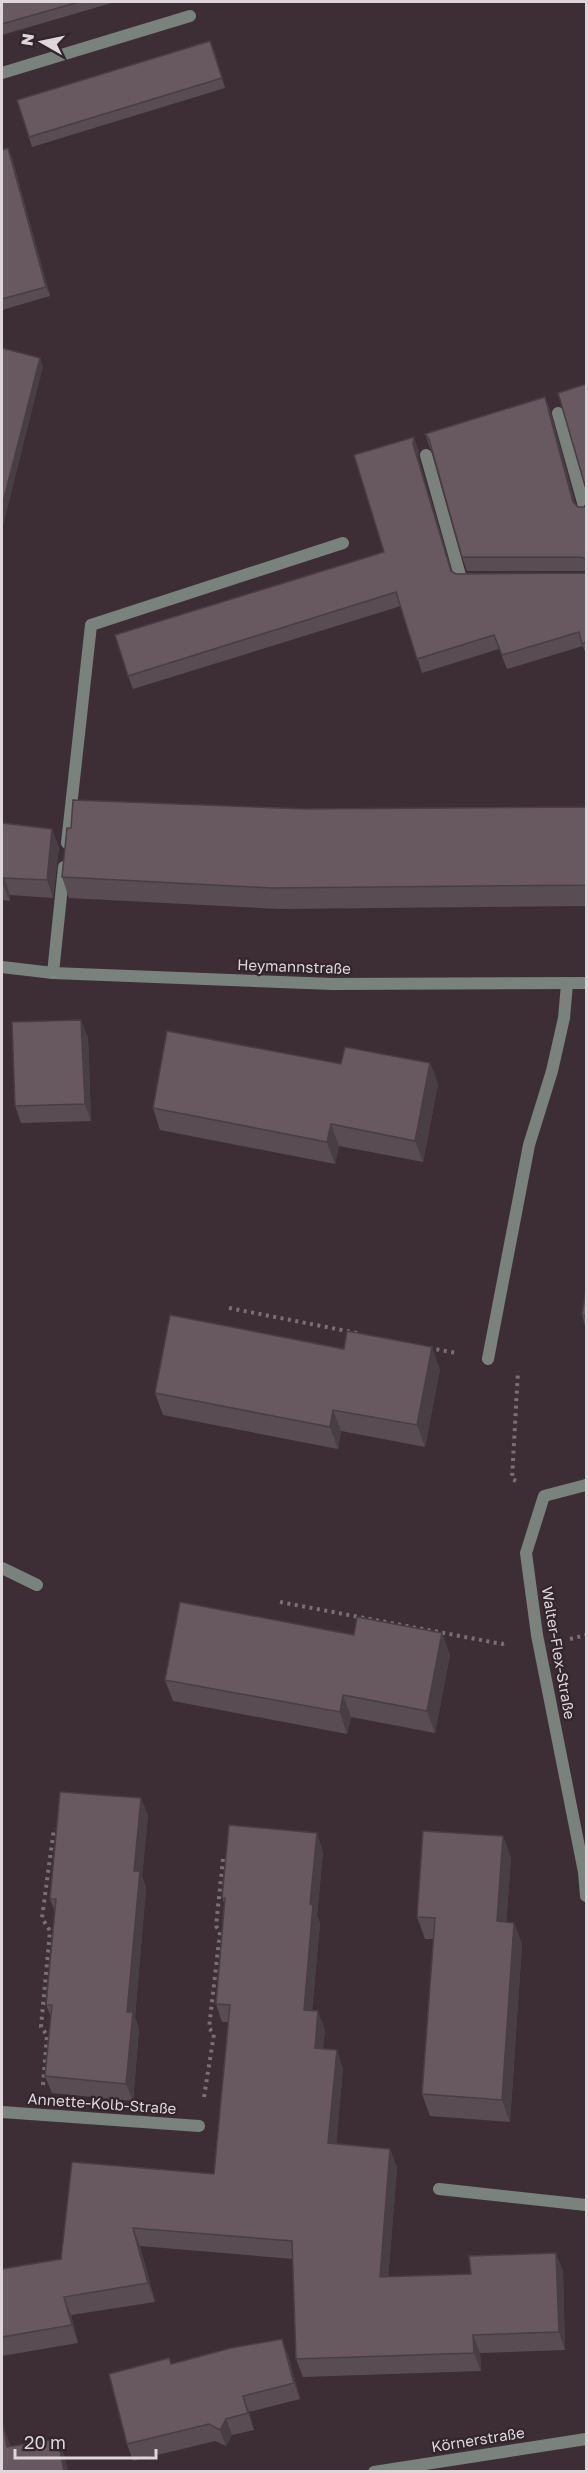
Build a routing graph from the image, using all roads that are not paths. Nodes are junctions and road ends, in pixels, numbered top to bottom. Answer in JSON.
{"nodes":[{"id":1,"x":190,"y":16,"type":"dead end"},
{"id":2,"x":2,"y":73,"type":"edge"},
{"id":3,"x":558,"y":413,"type":"edge"},
{"id":4,"x":426,"y":455,"type":"edge"},
{"id":5,"x":586,"y":513,"type":"edge"},
{"id":6,"x":343,"y":543,"type":"dead end"},
{"id":7,"x":484,"y":579,"type":"edge"},
{"id":8,"x":2,"y":967,"type":"edge"},
{"id":9,"x":53,"y":973,"type":"junction"},
{"id":10,"x":586,"y":983,"type":"edge"},
{"id":11,"x":567,"y":984,"type":"junction"},
{"id":12,"x":488,"y":1359,"type":"road end"},
{"id":13,"x":586,"y":1485,"type":"edge"},
{"id":14,"x":2,"y":1568,"type":"edge"},
{"id":15,"x":37,"y":1586,"type":"dead end"},
{"id":16,"x":586,"y":1896,"type":"edge"},
{"id":17,"x":2,"y":2112,"type":"edge"},
{"id":18,"x":199,"y":2126,"type":"road end"},
{"id":19,"x":439,"y":2189,"type":"dead end"},
{"id":20,"x":586,"y":2205,"type":"edge"},
{"id":21,"x":586,"y":2439,"type":"edge"},
{"id":22,"x":374,"y":2472,"type":"edge"}],
"edges":[{"from":1,"to":2,"type":"street"},
{"from":3,"to":5,"type":"street"},
{"from":4,"to":7,"type":"street"},
{"from":6,"to":9,"type":"street"},
{"from":8,"to":9,"type":"street","name":"Heymannstraße"},
{"from":9,"to":11,"type":"street","name":"Heymannstraße"},
{"from":10,"to":11,"type":"street","name":"Heymannstraße"},
{"from":11,"to":12,"type":"street"},
{"from":13,"to":16,"type":"street","name":"Walter-Flex-Straße"},
{"from":14,"to":15,"type":"street"},
{"from":17,"to":18,"type":"street","name":"Annette-Kolb-Straße"},
{"from":19,"to":20,"type":"street"},
{"from":21,"to":22,"type":"street","name":"Körnerstraße"}]}
